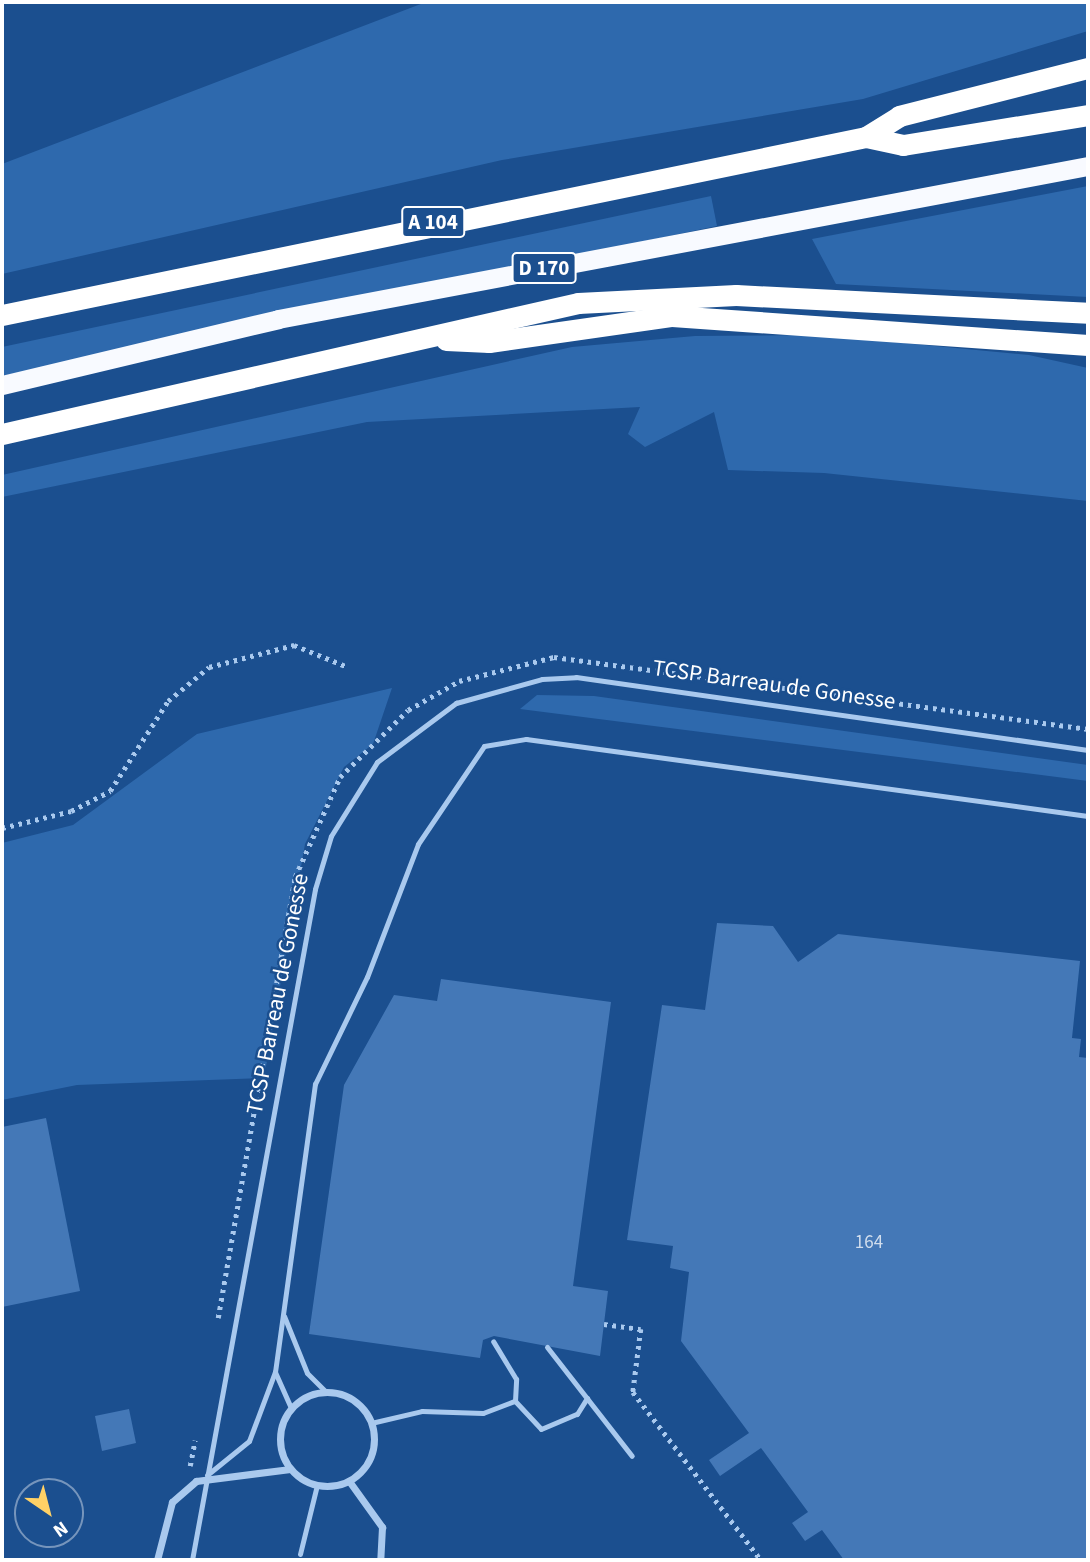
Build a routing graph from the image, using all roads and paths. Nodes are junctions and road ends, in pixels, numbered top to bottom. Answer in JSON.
{"nodes":[{"id":1,"x":1088,"y":68,"type":"edge"},
{"id":2,"x":1088,"y":116,"type":"edge"},
{"id":3,"x":866,"y":136,"type":"junction"},
{"id":4,"x":1088,"y":166,"type":"edge"},
{"id":5,"x":1088,"y":313,"type":"edge"},
{"id":6,"x":2,"y":315,"type":"edge"},
{"id":7,"x":416,"y":340,"type":"junction"},
{"id":8,"x":1088,"y":345,"type":"edge"},
{"id":9,"x":2,"y":385,"type":"edge"},
{"id":10,"x":2,"y":434,"type":"edge"},
{"id":11,"x":348,"y":667,"type":"dead end"},
{"id":12,"x":1088,"y":730,"type":"edge"},
{"id":13,"x":1088,"y":750,"type":"edge"},
{"id":14,"x":1088,"y":816,"type":"edge"},
{"id":15,"x":2,"y":828,"type":"edge"},
{"id":16,"x":284,"y":1313,"type":"junction"},
{"id":17,"x":604,"y":1324,"type":"dead end"},
{"id":18,"x":216,"y":1329,"type":"dead end"},
{"id":19,"x":494,"y":1341,"type":"dead end"},
{"id":20,"x":547,"y":1347,"type":"dead end"},
{"id":21,"x":275,"y":1372,"type":"junction"},
{"id":22,"x":326,"y":1392,"type":"junction"},
{"id":23,"x":587,"y":1398,"type":"junction"},
{"id":24,"x":515,"y":1401,"type":"junction"},
{"id":25,"x":291,"y":1408,"type":"junction"},
{"id":26,"x":372,"y":1423,"type":"junction"},
{"id":27,"x":197,"y":1434,"type":"dead end"},
{"id":28,"x":632,"y":1456,"type":"dead end"},
{"id":29,"x":290,"y":1469,"type":"junction"},
{"id":30,"x":207,"y":1475,"type":"junction"},
{"id":31,"x":349,"y":1481,"type":"junction"},
{"id":32,"x":317,"y":1485,"type":"junction"},
{"id":33,"x":184,"y":1490,"type":"junction"},
{"id":34,"x":300,"y":1554,"type":"dead end"},
{"id":35,"x":157,"y":1560,"type":"edge"},
{"id":36,"x":192,"y":1560,"type":"edge"},
{"id":37,"x":380,"y":1560,"type":"edge"},
{"id":38,"x":761,"y":1560,"type":"edge"}],
"edges":[{"from":1,"to":3,"type":"highway","number":"A 104"},
{"from":2,"to":3,"type":"highway"},
{"from":3,"to":6,"type":"highway","number":"A 104"},
{"from":4,"to":9,"type":"highway","number":"D 170"},
{"from":5,"to":7,"type":"highway"},
{"from":7,"to":8,"type":"highway"},
{"from":7,"to":10,"type":"highway"},
{"from":11,"to":15,"type":"path"},
{"from":12,"to":18,"type":"path"},
{"from":13,"to":30,"type":"lane","name":"TCSP Barreau de Gonesse"},
{"from":14,"to":16,"type":"lane"},
{"from":16,"to":21,"type":"lane"},
{"from":16,"to":22,"type":"lane"},
{"from":17,"to":38,"type":"path"},
{"from":19,"to":24,"type":"lane"},
{"from":20,"to":23,"type":"lane"},
{"from":21,"to":25,"type":"lane"},
{"from":21,"to":30,"type":"lane"},
{"from":22,"to":25,"type":"street"},
{"from":22,"to":26,"type":"street"},
{"from":23,"to":24,"type":"lane"},
{"from":23,"to":28,"type":"lane"},
{"from":24,"to":26,"type":"lane"},
{"from":25,"to":29,"type":"street"},
{"from":26,"to":31,"type":"street"},
{"from":27,"to":33,"type":"path"},
{"from":29,"to":30,"type":"street"},
{"from":29,"to":32,"type":"street"},
{"from":30,"to":33,"type":"street"},
{"from":30,"to":36,"type":"lane","name":"TCSP Barreau de Gonesse"},
{"from":31,"to":32,"type":"street"},
{"from":31,"to":37,"type":"street"},
{"from":32,"to":34,"type":"lane"},
{"from":33,"to":35,"type":"street"}]}
